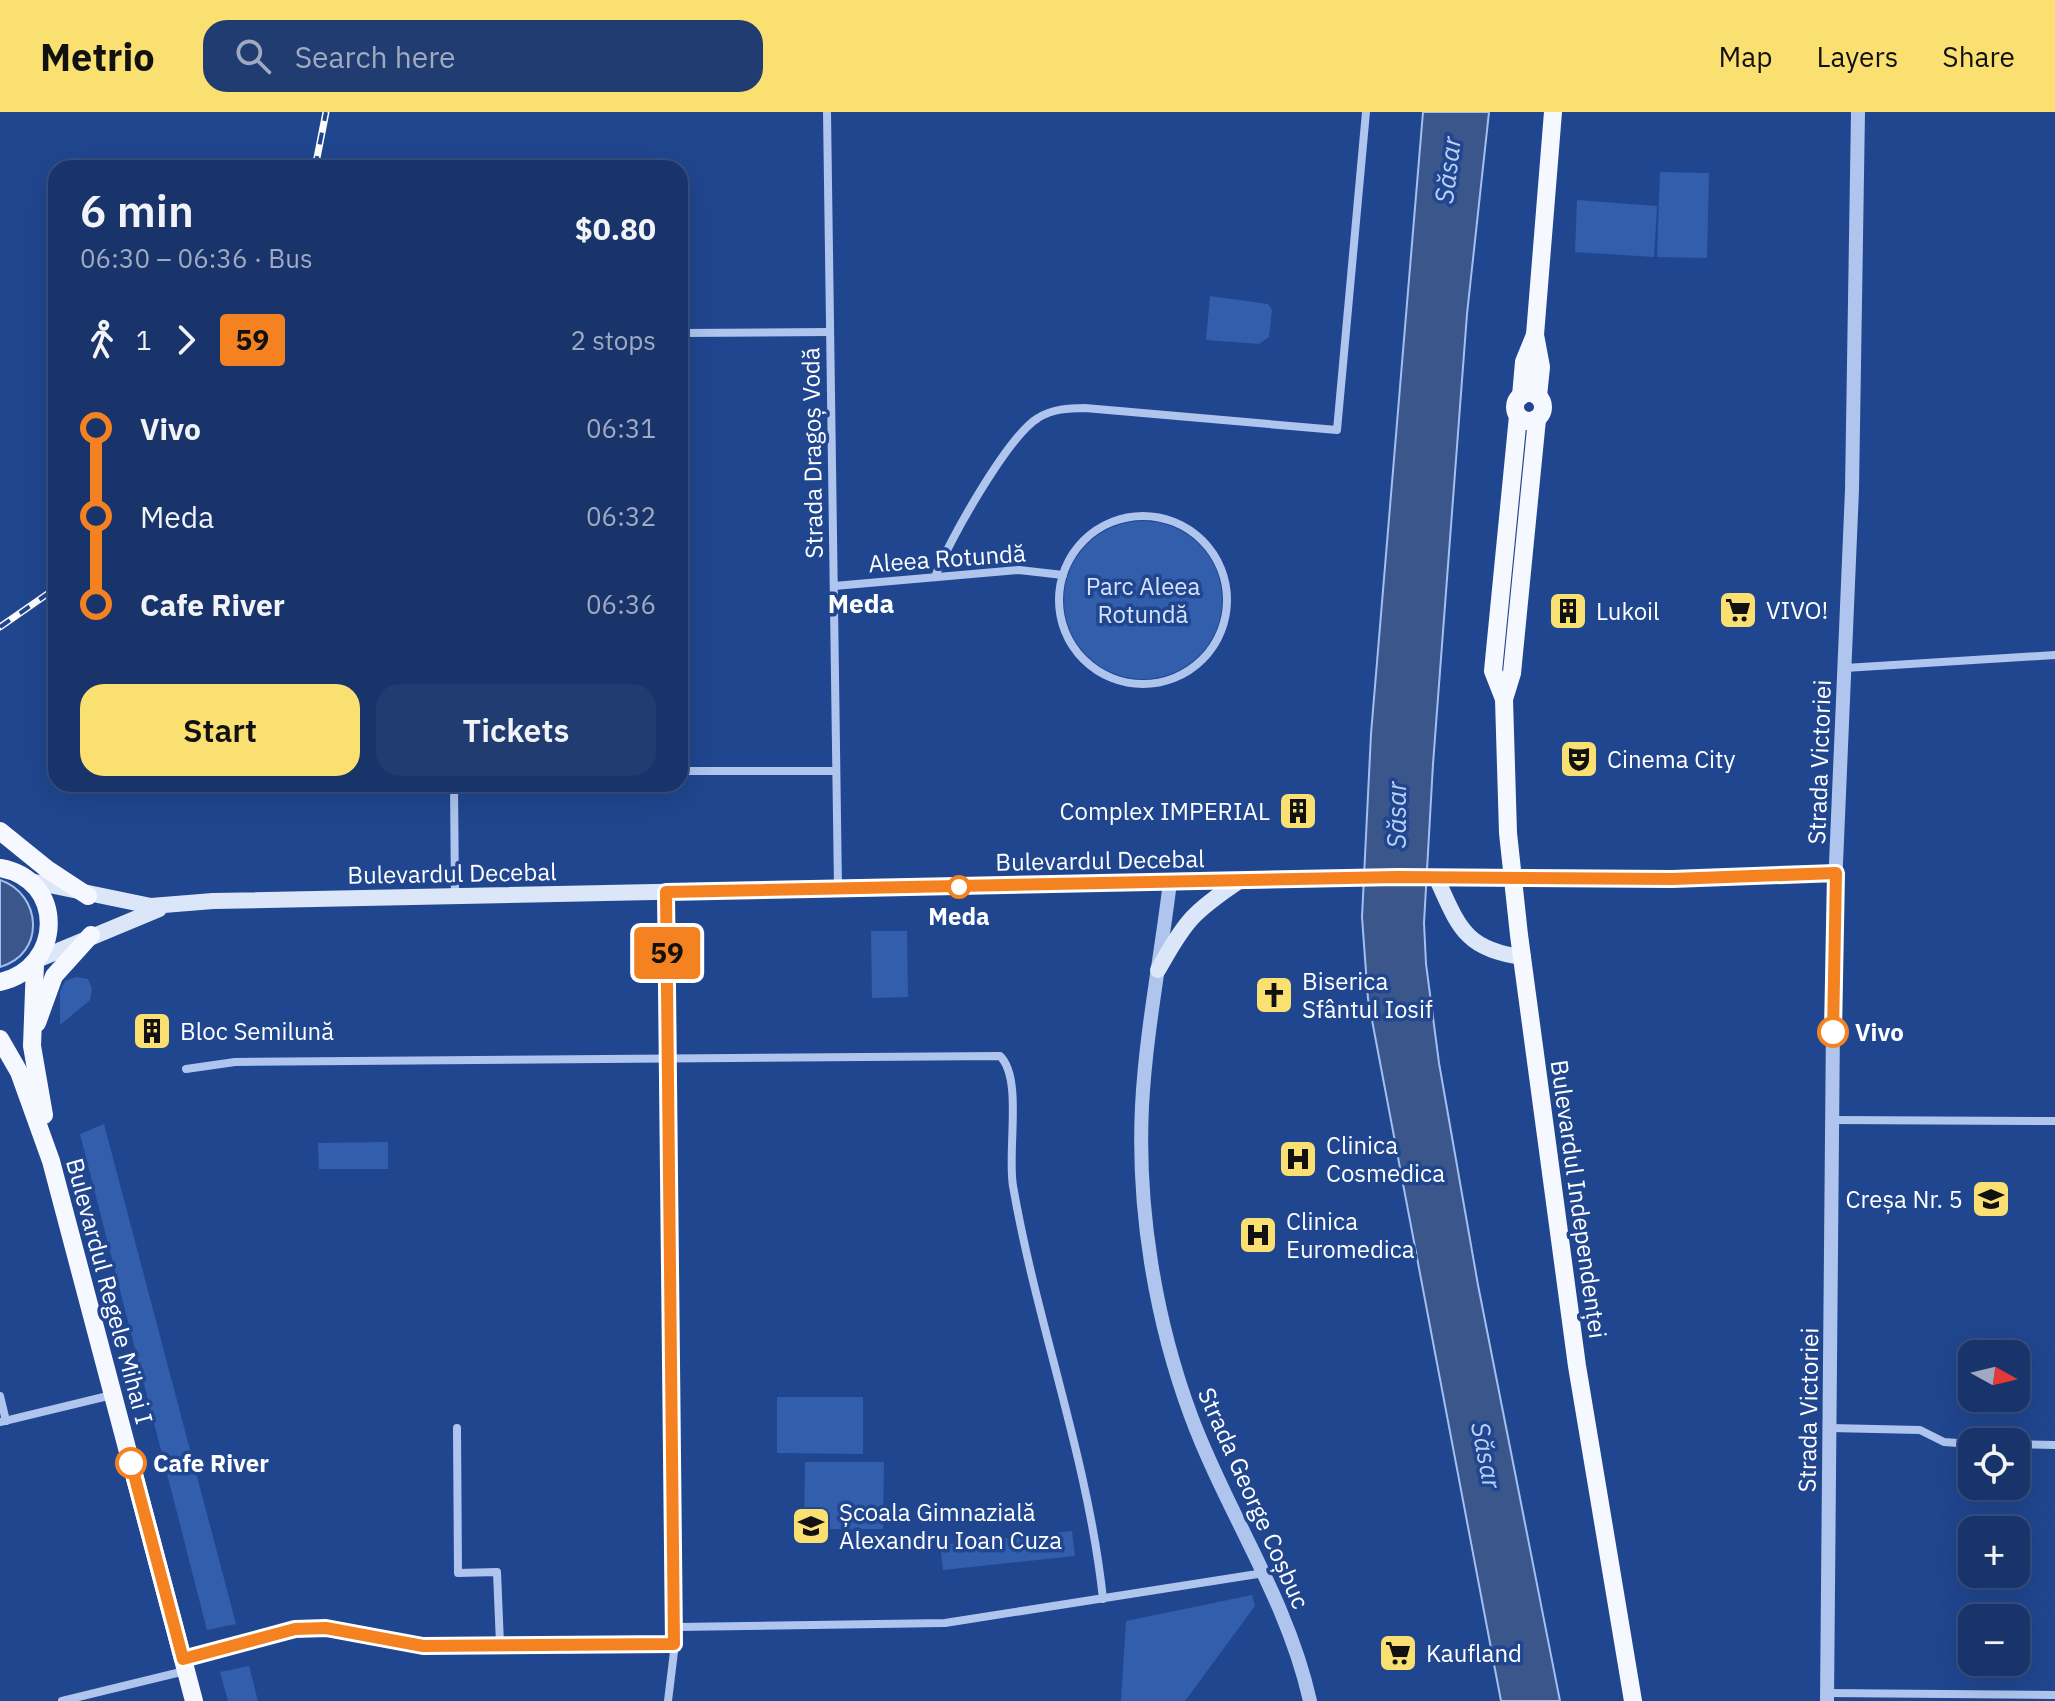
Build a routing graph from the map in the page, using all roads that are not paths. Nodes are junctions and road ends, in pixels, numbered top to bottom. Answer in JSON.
{"nodes":[{"id":1,"x":827,"y":112,"type":"edge"},
{"id":2,"x":1366,"y":112,"type":"edge"},
{"id":3,"x":1553,"y":112,"type":"edge"},
{"id":4,"x":1858,"y":112,"type":"edge"},
{"id":5,"x":830,"y":332,"type":"junction"},
{"id":6,"x":688,"y":333,"type":"edge"},
{"id":7,"x":1530,"y":396,"type":"junction"},
{"id":8,"x":1528,"y":418,"type":"junction"},
{"id":9,"x":1063,"y":575,"type":"junction"},
{"id":10,"x":935,"y":577,"type":"junction"},
{"id":11,"x":834,"y":586,"type":"junction"},
{"id":12,"x":2055,"y":655,"type":"edge"},
{"id":13,"x":1845,"y":668,"type":"junction"},
{"id":14,"x":688,"y":771,"type":"edge"},
{"id":15,"x":836,"y":771,"type":"junction"},
{"id":16,"x":454,"y":792,"type":"edge"},
{"id":17,"x":0,"y":831,"type":"edge"},
{"id":18,"x":0,"y":842,"type":"edge"},
{"id":19,"x":0,"y":868,"type":"edge"},
{"id":20,"x":1836,"y":873,"type":"junction"},
{"id":21,"x":25,"y":877,"type":"junction"},
{"id":22,"x":1436,"y":877,"type":"junction"},
{"id":23,"x":1512,"y":877,"type":"junction"},
{"id":24,"x":1239,"y":881,"type":"junction"},
{"id":25,"x":1170,"y":882,"type":"junction"},
{"id":26,"x":838,"y":889,"type":"junction"},
{"id":27,"x":666,"y":892,"type":"junction"},
{"id":28,"x":88,"y":896,"type":"junction"},
{"id":29,"x":455,"y":896,"type":"junction"},
{"id":30,"x":173,"y":904,"type":"junction"},
{"id":31,"x":91,"y":935,"type":"junction"},
{"id":32,"x":1523,"y":957,"type":"junction"},
{"id":33,"x":37,"y":962,"type":"junction"},
{"id":34,"x":1158,"y":970,"type":"junction"},
{"id":35,"x":0,"y":982,"type":"edge"},
{"id":36,"x":0,"y":1039,"type":"edge"},
{"id":37,"x":32,"y":1046,"type":"junction"},
{"id":38,"x":5,"y":1051,"type":"edge"},
{"id":39,"x":668,"y":1057,"type":"junction"},
{"id":40,"x":186,"y":1069,"type":"dead end"},
{"id":41,"x":1832,"y":1120,"type":"junction"},
{"id":42,"x":2055,"y":1121,"type":"edge"},
{"id":43,"x":51,"y":1161,"type":"junction"},
{"id":44,"x":113,"y":1395,"type":"junction"},
{"id":45,"x":0,"y":1396,"type":"edge"},
{"id":46,"x":3,"y":1422,"type":"edge"},
{"id":47,"x":457,"y":1428,"type":"dead end"},
{"id":48,"x":1830,"y":1428,"type":"junction"},
{"id":49,"x":1958,"y":1443,"type":"edge"},
{"id":50,"x":2030,"y":1444,"type":"edge"},
{"id":51,"x":2055,"y":1445,"type":"edge"},
{"id":52,"x":1266,"y":1573,"type":"junction"},
{"id":53,"x":1103,"y":1599,"type":"junction"},
{"id":54,"x":677,"y":1627,"type":"junction"},
{"id":55,"x":500,"y":1644,"type":"junction"},
{"id":56,"x":674,"y":1644,"type":"junction"},
{"id":57,"x":185,"y":1665,"type":"junction"},
{"id":58,"x":1827,"y":1697,"type":"edge"},
{"id":59,"x":2051,"y":1697,"type":"edge"},
{"id":60,"x":62,"y":1701,"type":"edge"},
{"id":61,"x":194,"y":1701,"type":"edge"},
{"id":62,"x":668,"y":1701,"type":"edge"},
{"id":63,"x":1310,"y":1701,"type":"edge"},
{"id":64,"x":1633,"y":1701,"type":"edge"}],
"edges":[{"from":1,"to":5,"type":"street","name":"Strada Dragoș Vodă"},
{"from":2,"to":10,"type":"street"},
{"from":3,"to":7,"type":"main road"},
{"from":4,"to":13,"type":"street","name":"Strada Victoriei"},
{"from":5,"to":6,"type":"street"},
{"from":5,"to":11,"type":"street","name":"Strada Dragoș Vodă"},
{"from":7,"to":8,"type":"main road"},
{"from":7,"to":8,"type":"main road"},
{"from":8,"to":23,"type":"main road","name":"Bulevardul Independenței"},
{"from":9,"to":9,"type":"street"},
{"from":9,"to":10,"type":"street","name":"Aleea Rotundă"},
{"from":10,"to":11,"type":"street","name":"Aleea Rotundă"},
{"from":11,"to":15,"type":"street","name":"Strada Dragoș Vodă"},
{"from":12,"to":13,"type":"street"},
{"from":13,"to":20,"type":"street","name":"Strada Victoriei"},
{"from":14,"to":15,"type":"street"},
{"from":15,"to":26,"type":"street","name":"Strada Dragoș Vodă"},
{"from":16,"to":29,"type":"street"},
{"from":17,"to":28,"type":"main road"},
{"from":18,"to":21,"type":"main road"},
{"from":19,"to":21,"type":"main road"},
{"from":20,"to":23,"type":"street","name":"Bulevardul Decebal"},
{"from":20,"to":41,"type":"street","name":"Strada Victoriei"},
{"from":21,"to":28,"type":"main road","name":"Bulevardul Decebal"},
{"from":21,"to":33,"type":"main road"},
{"from":22,"to":23,"type":"main road","name":"Bulevardul Decebal"},
{"from":22,"to":24,"type":"main road","name":"Bulevardul Decebal"},
{"from":22,"to":32,"type":"main road"},
{"from":23,"to":32,"type":"main road","name":"Bulevardul Independenței"},
{"from":24,"to":25,"type":"main road","name":"Bulevardul Decebal"},
{"from":24,"to":34,"type":"main road"},
{"from":25,"to":26,"type":"main road","name":"Bulevardul Decebal"},
{"from":25,"to":34,"type":"street","name":"Strada George Coșbuc"},
{"from":26,"to":27,"type":"main road","name":"Bulevardul Decebal"},
{"from":27,"to":29,"type":"main road","name":"Bulevardul Decebal"},
{"from":27,"to":39,"type":"street"},
{"from":28,"to":30,"type":"main road","name":"Bulevardul Decebal"},
{"from":29,"to":30,"type":"main road","name":"Bulevardul Decebal"},
{"from":30,"to":31,"type":"main road","name":"Bulevardul Decebal"},
{"from":31,"to":33,"type":"main road","name":"Bulevardul Decebal"},
{"from":31,"to":37,"type":"main road"},
{"from":32,"to":64,"type":"main road","name":"Bulevardul Independenței"},
{"from":33,"to":35,"type":"main road"},
{"from":33,"to":37,"type":"main road"},
{"from":34,"to":52,"type":"street","name":"Strada George Coșbuc"},
{"from":36,"to":38,"type":"main road","name":"Bulevardul Regele Mihai I"},
{"from":37,"to":43,"type":"main road"},
{"from":38,"to":43,"type":"main road","name":"Bulevardul Regele Mihai I"},
{"from":39,"to":40,"type":"street"},
{"from":39,"to":53,"type":"street"},
{"from":39,"to":54,"type":"street"},
{"from":41,"to":42,"type":"street"},
{"from":41,"to":48,"type":"street","name":"Strada Victoriei"},
{"from":43,"to":44,"type":"main road","name":"Bulevardul Regele Mihai I"},
{"from":44,"to":46,"type":"street"},
{"from":44,"to":57,"type":"main road","name":"Bulevardul Regele Mihai I"},
{"from":45,"to":46,"type":"street"},
{"from":47,"to":55,"type":"street"},
{"from":48,"to":49,"type":"street"},
{"from":48,"to":58,"type":"street","name":"Strada Victoriei"},
{"from":50,"to":51,"type":"street"},
{"from":52,"to":53,"type":"street"},
{"from":52,"to":63,"type":"street","name":"Strada George Coșbuc"},
{"from":53,"to":54,"type":"street"},
{"from":54,"to":56,"type":"street"},
{"from":55,"to":56,"type":"street"},
{"from":55,"to":57,"type":"street"},
{"from":56,"to":62,"type":"street"},
{"from":57,"to":60,"type":"street"},
{"from":57,"to":61,"type":"main road","name":"Bulevardul Regele Mihai I"},
{"from":58,"to":59,"type":"street"}]}
